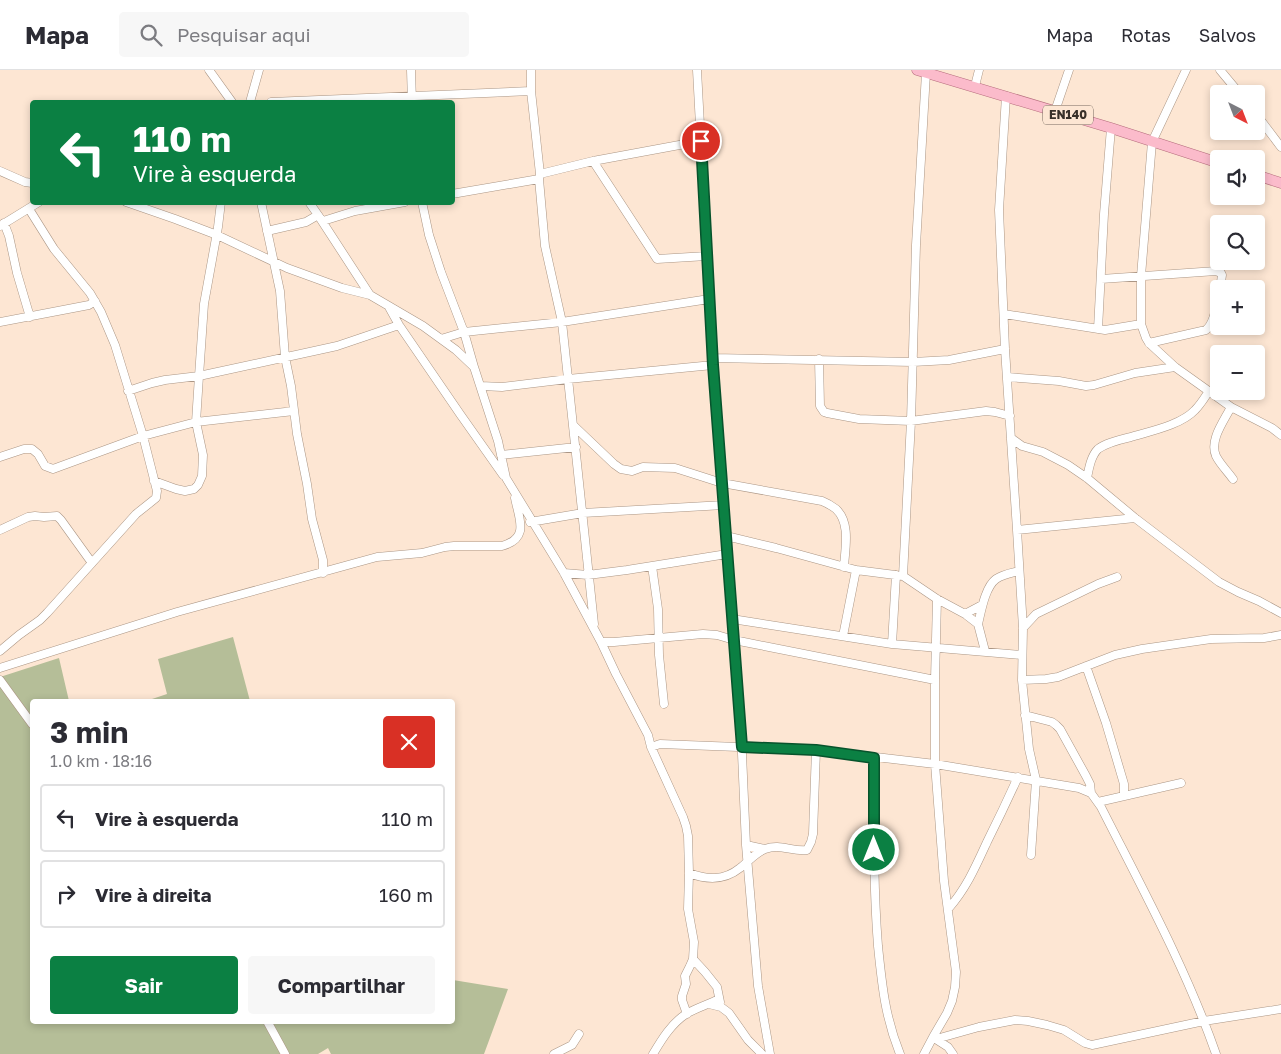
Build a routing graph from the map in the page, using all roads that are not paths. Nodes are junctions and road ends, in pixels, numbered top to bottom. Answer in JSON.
{"nodes":[{"id":1,"x":209,"y":70,"type":"edge"},
{"id":2,"x":259,"y":70,"type":"edge"},
{"id":3,"x":411,"y":70,"type":"edge"},
{"id":4,"x":531,"y":70,"type":"edge"},
{"id":5,"x":697,"y":70,"type":"edge"},
{"id":6,"x":979,"y":70,"type":"edge"},
{"id":7,"x":1069,"y":70,"type":"edge"},
{"id":8,"x":1186,"y":70,"type":"edge"},
{"id":9,"x":1220,"y":70,"type":"edge"},
{"id":10,"x":922,"y":71,"type":"edge"},
{"id":11,"x":1232,"y":85,"type":"edge"},
{"id":12,"x":975,"y":86,"type":"junction"},
{"id":13,"x":531,"y":91,"type":"junction"},
{"id":14,"x":1006,"y":96,"type":"junction"},
{"id":15,"x":412,"y":99,"type":"edge"},
{"id":16,"x":231,"y":100,"type":"edge"},
{"id":17,"x":251,"y":100,"type":"edge"},
{"id":18,"x":365,"y":100,"type":"edge"},
{"id":19,"x":1055,"y":111,"type":"junction"},
{"id":20,"x":1265,"y":126,"type":"edge"},
{"id":21,"x":1111,"y":128,"type":"junction"},
{"id":22,"x":701,"y":141,"type":"junction"},
{"id":23,"x":1152,"y":142,"type":"junction"},
{"id":24,"x":1281,"y":147,"type":"edge"},
{"id":25,"x":593,"y":161,"type":"junction"},
{"id":26,"x":1210,"y":161,"type":"edge"},
{"id":27,"x":0,"y":171,"type":"edge"},
{"id":28,"x":539,"y":176,"type":"junction"},
{"id":29,"x":1265,"y":179,"type":"edge"},
{"id":30,"x":30,"y":183,"type":"edge"},
{"id":31,"x":1281,"y":183,"type":"edge"},
{"id":32,"x":455,"y":193,"type":"edge"},
{"id":33,"x":35,"y":205,"type":"edge"},
{"id":34,"x":135,"y":205,"type":"edge"},
{"id":35,"x":221,"y":205,"type":"edge"},
{"id":36,"x":262,"y":205,"type":"edge"},
{"id":37,"x":311,"y":205,"type":"edge"},
{"id":38,"x":389,"y":205,"type":"edge"},
{"id":39,"x":423,"y":205,"type":"edge"},
{"id":40,"x":29,"y":209,"type":"junction"},
{"id":41,"x":320,"y":218,"type":"junction"},
{"id":42,"x":2,"y":225,"type":"edge"},
{"id":43,"x":267,"y":231,"type":"junction"},
{"id":44,"x":217,"y":235,"type":"junction"},
{"id":45,"x":707,"y":256,"type":"junction"},
{"id":46,"x":274,"y":262,"type":"junction"},
{"id":47,"x":1141,"y":276,"type":"junction"},
{"id":48,"x":1102,"y":279,"type":"junction"},
{"id":49,"x":1221,"y":280,"type":"edge"},
{"id":50,"x":370,"y":295,"type":"junction"},
{"id":51,"x":710,"y":298,"type":"junction"},
{"id":52,"x":92,"y":303,"type":"junction"},
{"id":53,"x":388,"y":305,"type":"junction"},
{"id":54,"x":1004,"y":314,"type":"junction"},
{"id":55,"x":30,"y":316,"type":"junction"},
{"id":56,"x":0,"y":322,"type":"edge"},
{"id":57,"x":562,"y":322,"type":"junction"},
{"id":58,"x":1141,"y":324,"type":"junction"},
{"id":59,"x":399,"y":325,"type":"junction"},
{"id":60,"x":1210,"y":325,"type":"edge"},
{"id":61,"x":1098,"y":329,"type":"junction"},
{"id":62,"x":464,"y":332,"type":"junction"},
{"id":63,"x":441,"y":339,"type":"junction"},
{"id":64,"x":1149,"y":343,"type":"junction"},
{"id":65,"x":1005,"y":349,"type":"junction"},
{"id":66,"x":285,"y":357,"type":"junction"},
{"id":67,"x":819,"y":359,"type":"junction"},
{"id":68,"x":713,"y":362,"type":"junction"},
{"id":69,"x":914,"y":362,"type":"junction"},
{"id":70,"x":474,"y":367,"type":"junction"},
{"id":71,"x":1175,"y":367,"type":"junction"},
{"id":72,"x":199,"y":376,"type":"junction"},
{"id":73,"x":1008,"y":376,"type":"junction"},
{"id":74,"x":568,"y":379,"type":"junction"},
{"id":75,"x":481,"y":386,"type":"junction"},
{"id":76,"x":128,"y":390,"type":"junction"},
{"id":77,"x":1209,"y":391,"type":"junction"},
{"id":78,"x":1231,"y":407,"type":"junction"},
{"id":79,"x":294,"y":411,"type":"junction"},
{"id":80,"x":1010,"y":416,"type":"junction"},
{"id":81,"x":912,"y":420,"type":"junction"},
{"id":82,"x":196,"y":422,"type":"junction"},
{"id":83,"x":574,"y":426,"type":"junction"},
{"id":84,"x":1281,"y":435,"type":"edge"},
{"id":85,"x":143,"y":436,"type":"junction"},
{"id":86,"x":1011,"y":438,"type":"junction"},
{"id":87,"x":1022,"y":446,"type":"junction"},
{"id":88,"x":576,"y":447,"type":"junction"},
{"id":89,"x":502,"y":455,"type":"junction"},
{"id":90,"x":1012,"y":456,"type":"junction"},
{"id":91,"x":0,"y":457,"type":"edge"},
{"id":92,"x":506,"y":478,"type":"junction"},
{"id":93,"x":1086,"y":478,"type":"junction"},
{"id":94,"x":1233,"y":479,"type":"dead end"},
{"id":95,"x":154,"y":481,"type":"junction"},
{"id":96,"x":722,"y":483,"type":"junction"},
{"id":97,"x":514,"y":493,"type":"junction"},
{"id":98,"x":724,"y":505,"type":"junction"},
{"id":99,"x":583,"y":513,"type":"junction"},
{"id":100,"x":1135,"y":518,"type":"junction"},
{"id":101,"x":532,"y":521,"type":"junction"},
{"id":102,"x":521,"y":526,"type":"junction"},
{"id":103,"x":0,"y":530,"type":"edge"},
{"id":104,"x":1017,"y":530,"type":"junction"},
{"id":105,"x":726,"y":536,"type":"junction"},
{"id":106,"x":728,"y":554,"type":"junction"},
{"id":107,"x":322,"y":560,"type":"junction"},
{"id":108,"x":92,"y":563,"type":"junction"},
{"id":109,"x":652,"y":566,"type":"junction"},
{"id":110,"x":844,"y":567,"type":"junction"},
{"id":111,"x":334,"y":570,"type":"junction"},
{"id":112,"x":856,"y":570,"type":"junction"},
{"id":113,"x":1019,"y":571,"type":"junction"},
{"id":114,"x":323,"y":573,"type":"junction"},
{"id":115,"x":564,"y":574,"type":"junction"},
{"id":116,"x":588,"y":575,"type":"junction"},
{"id":117,"x":900,"y":575,"type":"junction"},
{"id":118,"x":1117,"y":577,"type":"dead end"},
{"id":119,"x":937,"y":599,"type":"junction"},
{"id":120,"x":982,"y":605,"type":"junction"},
{"id":121,"x":1281,"y":613,"type":"edge"},
{"id":122,"x":965,"y":614,"type":"junction"},
{"id":123,"x":732,"y":620,"type":"junction"},
{"id":124,"x":978,"y":624,"type":"junction"},
{"id":125,"x":1023,"y":628,"type":"junction"},
{"id":126,"x":595,"y":630,"type":"junction"},
{"id":127,"x":1281,"y":635,"type":"edge"},
{"id":128,"x":843,"y":636,"type":"junction"},
{"id":129,"x":659,"y":637,"type":"junction"},
{"id":130,"x":734,"y":640,"type":"junction"},
{"id":131,"x":601,"y":642,"type":"junction"},
{"id":132,"x":892,"y":644,"type":"junction"},
{"id":133,"x":936,"y":648,"type":"junction"},
{"id":134,"x":0,"y":650,"type":"edge"},
{"id":135,"x":985,"y":651,"type":"junction"},
{"id":136,"x":1022,"y":655,"type":"junction"},
{"id":137,"x":1086,"y":666,"type":"junction"},
{"id":138,"x":0,"y":668,"type":"edge"},
{"id":139,"x":0,"y":680,"type":"edge"},
{"id":140,"x":934,"y":680,"type":"junction"},
{"id":141,"x":1022,"y":680,"type":"junction"},
{"id":142,"x":664,"y":704,"type":"dead end"},
{"id":143,"x":1025,"y":715,"type":"junction"},
{"id":144,"x":30,"y":721,"type":"edge"},
{"id":145,"x":648,"y":735,"type":"junction"},
{"id":146,"x":660,"y":744,"type":"junction"},
{"id":147,"x":651,"y":747,"type":"junction"},
{"id":148,"x":742,"y":747,"type":"junction"},
{"id":149,"x":816,"y":750,"type":"junction"},
{"id":150,"x":874,"y":758,"type":"junction"},
{"id":151,"x":935,"y":764,"type":"junction"},
{"id":152,"x":1018,"y":777,"type":"junction"},
{"id":153,"x":1036,"y":780,"type":"junction"},
{"id":154,"x":1181,"y":783,"type":"dead end"},
{"id":155,"x":1091,"y":793,"type":"junction"},
{"id":156,"x":1124,"y":796,"type":"junction"},
{"id":157,"x":1098,"y":802,"type":"junction"},
{"id":158,"x":746,"y":845,"type":"junction"},
{"id":159,"x":765,"y":849,"type":"junction"},
{"id":160,"x":1031,"y":855,"type":"dead end"},
{"id":161,"x":747,"y":861,"type":"junction"},
{"id":162,"x":689,"y":872,"type":"junction"},
{"id":163,"x":948,"y":909,"type":"junction"},
{"id":164,"x":693,"y":958,"type":"junction"},
{"id":165,"x":719,"y":999,"type":"junction"},
{"id":166,"x":708,"y":1004,"type":"junction"},
{"id":167,"x":721,"y":1008,"type":"junction"},
{"id":168,"x":1280,"y":1012,"type":"edge"},
{"id":169,"x":687,"y":1014,"type":"junction"},
{"id":170,"x":1204,"y":1021,"type":"junction"},
{"id":171,"x":269,"y":1024,"type":"edge"},
{"id":172,"x":579,"y":1034,"type":"dead end"},
{"id":173,"x":935,"y":1038,"type":"junction"},
{"id":174,"x":285,"y":1054,"type":"edge"},
{"id":175,"x":554,"y":1054,"type":"edge"},
{"id":176,"x":653,"y":1054,"type":"edge"},
{"id":177,"x":762,"y":1054,"type":"edge"},
{"id":178,"x":770,"y":1054,"type":"edge"},
{"id":179,"x":900,"y":1054,"type":"edge"},
{"id":180,"x":924,"y":1054,"type":"edge"},
{"id":181,"x":952,"y":1054,"type":"edge"},
{"id":182,"x":1216,"y":1054,"type":"edge"}],
"edges":[{"from":1,"to":16,"type":"street"},
{"from":2,"to":17,"type":"street"},
{"from":3,"to":15,"type":"street"},
{"from":4,"to":13,"type":"street"},
{"from":5,"to":22,"type":"street"},
{"from":6,"to":12,"type":"street"},
{"from":7,"to":19,"type":"street"},
{"from":8,"to":23,"type":"street"},
{"from":9,"to":11,"type":"street"},
{"from":10,"to":12,"type":"main road","number":"EN140"},
{"from":10,"to":69,"type":"street"},
{"from":12,"to":14,"type":"main road","number":"EN140"},
{"from":13,"to":15,"type":"street"},
{"from":13,"to":28,"type":"street"},
{"from":14,"to":19,"type":"main road","number":"EN140"},
{"from":14,"to":54,"type":"street"},
{"from":15,"to":18,"type":"street"},
{"from":19,"to":21,"type":"main road","number":"EN140"},
{"from":20,"to":24,"type":"street"},
{"from":21,"to":23,"type":"main road","number":"EN140"},
{"from":21,"to":48,"type":"street"},
{"from":22,"to":25,"type":"street"},
{"from":22,"to":45,"type":"street"},
{"from":23,"to":26,"type":"main road","number":"EN140"},
{"from":23,"to":47,"type":"street"},
{"from":25,"to":28,"type":"street"},
{"from":25,"to":45,"type":"street"},
{"from":27,"to":30,"type":"street"},
{"from":28,"to":32,"type":"street"},
{"from":28,"to":57,"type":"street"},
{"from":29,"to":31,"type":"main road"},
{"from":33,"to":40,"type":"street"},
{"from":34,"to":44,"type":"street"},
{"from":35,"to":44,"type":"street"},
{"from":36,"to":43,"type":"street"},
{"from":37,"to":41,"type":"street"},
{"from":38,"to":41,"type":"street"},
{"from":39,"to":62,"type":"street"},
{"from":40,"to":42,"type":"street"},
{"from":40,"to":52,"type":"street"},
{"from":41,"to":43,"type":"street"},
{"from":41,"to":50,"type":"street"},
{"from":42,"to":55,"type":"street"},
{"from":43,"to":46,"type":"street"},
{"from":44,"to":46,"type":"street"},
{"from":44,"to":72,"type":"street"},
{"from":45,"to":51,"type":"street"},
{"from":46,"to":50,"type":"street"},
{"from":46,"to":66,"type":"street"},
{"from":47,"to":48,"type":"street"},
{"from":47,"to":49,"type":"street"},
{"from":47,"to":58,"type":"street"},
{"from":48,"to":61,"type":"street"},
{"from":50,"to":53,"type":"street"},
{"from":51,"to":57,"type":"street"},
{"from":51,"to":68,"type":"street"},
{"from":52,"to":55,"type":"street"},
{"from":52,"to":76,"type":"street"},
{"from":53,"to":59,"type":"street"},
{"from":53,"to":63,"type":"street"},
{"from":54,"to":61,"type":"street"},
{"from":54,"to":65,"type":"street"},
{"from":55,"to":56,"type":"street"},
{"from":57,"to":62,"type":"street"},
{"from":57,"to":74,"type":"street"},
{"from":58,"to":61,"type":"street"},
{"from":58,"to":64,"type":"street"},
{"from":59,"to":66,"type":"street"},
{"from":59,"to":92,"type":"street"},
{"from":60,"to":64,"type":"street"},
{"from":62,"to":63,"type":"street"},
{"from":62,"to":70,"type":"street"},
{"from":63,"to":70,"type":"street"},
{"from":64,"to":71,"type":"street"},
{"from":65,"to":69,"type":"street"},
{"from":65,"to":73,"type":"street"},
{"from":66,"to":72,"type":"street"},
{"from":66,"to":79,"type":"street"},
{"from":67,"to":68,"type":"street"},
{"from":67,"to":69,"type":"street"},
{"from":67,"to":81,"type":"street"},
{"from":68,"to":74,"type":"street"},
{"from":68,"to":96,"type":"street"},
{"from":69,"to":81,"type":"street"},
{"from":70,"to":75,"type":"street"},
{"from":71,"to":73,"type":"street"},
{"from":71,"to":77,"type":"street"},
{"from":72,"to":76,"type":"street"},
{"from":72,"to":82,"type":"street"},
{"from":73,"to":80,"type":"street"},
{"from":74,"to":75,"type":"street"},
{"from":74,"to":83,"type":"street"},
{"from":75,"to":89,"type":"street"},
{"from":76,"to":85,"type":"street"},
{"from":77,"to":78,"type":"street"},
{"from":77,"to":93,"type":"street"},
{"from":78,"to":84,"type":"street"},
{"from":78,"to":94,"type":"street"},
{"from":79,"to":82,"type":"street"},
{"from":79,"to":107,"type":"street"},
{"from":80,"to":81,"type":"street"},
{"from":80,"to":86,"type":"street"},
{"from":81,"to":117,"type":"street"},
{"from":82,"to":85,"type":"street"},
{"from":82,"to":95,"type":"street"},
{"from":83,"to":88,"type":"street"},
{"from":83,"to":96,"type":"street"},
{"from":85,"to":91,"type":"street"},
{"from":85,"to":95,"type":"street"},
{"from":86,"to":87,"type":"street"},
{"from":86,"to":90,"type":"street"},
{"from":87,"to":90,"type":"street"},
{"from":87,"to":93,"type":"street"},
{"from":88,"to":89,"type":"street"},
{"from":88,"to":99,"type":"street"},
{"from":89,"to":92,"type":"street"},
{"from":90,"to":104,"type":"street"},
{"from":92,"to":97,"type":"street"},
{"from":93,"to":100,"type":"street"},
{"from":95,"to":108,"type":"street"},
{"from":96,"to":98,"type":"street"},
{"from":96,"to":110,"type":"street"},
{"from":97,"to":101,"type":"street"},
{"from":97,"to":102,"type":"street"},
{"from":98,"to":99,"type":"street"},
{"from":98,"to":105,"type":"street"},
{"from":99,"to":101,"type":"street"},
{"from":99,"to":116,"type":"street"},
{"from":100,"to":104,"type":"street"},
{"from":100,"to":121,"type":"street"},
{"from":101,"to":102,"type":"street"},
{"from":101,"to":115,"type":"street"},
{"from":102,"to":111,"type":"street"},
{"from":103,"to":108,"type":"street"},
{"from":104,"to":113,"type":"street"},
{"from":105,"to":106,"type":"street"},
{"from":105,"to":110,"type":"street"},
{"from":106,"to":109,"type":"street"},
{"from":106,"to":123,"type":"street"},
{"from":107,"to":111,"type":"street"},
{"from":107,"to":114,"type":"street"},
{"from":108,"to":134,"type":"street"},
{"from":109,"to":116,"type":"street"},
{"from":109,"to":129,"type":"street"},
{"from":110,"to":112,"type":"street"},
{"from":111,"to":114,"type":"street"},
{"from":112,"to":117,"type":"street"},
{"from":112,"to":128,"type":"street"},
{"from":113,"to":120,"type":"street"},
{"from":113,"to":125,"type":"street"},
{"from":114,"to":138,"type":"street"},
{"from":115,"to":116,"type":"street"},
{"from":115,"to":126,"type":"street"},
{"from":116,"to":126,"type":"street"},
{"from":117,"to":119,"type":"street"},
{"from":117,"to":132,"type":"street"},
{"from":118,"to":125,"type":"street"},
{"from":119,"to":122,"type":"street"},
{"from":119,"to":133,"type":"street"},
{"from":120,"to":122,"type":"street"},
{"from":120,"to":124,"type":"street"},
{"from":122,"to":124,"type":"street"},
{"from":123,"to":128,"type":"street"},
{"from":123,"to":130,"type":"street"},
{"from":124,"to":135,"type":"street"},
{"from":125,"to":136,"type":"street"},
{"from":126,"to":131,"type":"street"},
{"from":127,"to":137,"type":"street"},
{"from":128,"to":132,"type":"street"},
{"from":129,"to":130,"type":"street"},
{"from":129,"to":131,"type":"street"},
{"from":129,"to":142,"type":"street"},
{"from":130,"to":140,"type":"street"},
{"from":130,"to":148,"type":"street"},
{"from":131,"to":145,"type":"street"},
{"from":132,"to":133,"type":"street"},
{"from":133,"to":135,"type":"street"},
{"from":133,"to":140,"type":"street"},
{"from":135,"to":136,"type":"street"},
{"from":136,"to":141,"type":"street"},
{"from":137,"to":141,"type":"street"},
{"from":137,"to":156,"type":"street"},
{"from":139,"to":144,"type":"street"},
{"from":140,"to":151,"type":"street"},
{"from":141,"to":143,"type":"street"},
{"from":143,"to":153,"type":"street"},
{"from":143,"to":155,"type":"street"},
{"from":145,"to":146,"type":"street"},
{"from":145,"to":147,"type":"street"},
{"from":146,"to":147,"type":"street"},
{"from":146,"to":148,"type":"street"},
{"from":147,"to":162,"type":"street"},
{"from":148,"to":149,"type":"street"},
{"from":148,"to":158,"type":"street"},
{"from":149,"to":150,"type":"street"},
{"from":149,"to":159,"type":"street"},
{"from":150,"to":151,"type":"street"},
{"from":150,"to":179,"type":"street"},
{"from":151,"to":152,"type":"street"},
{"from":151,"to":163,"type":"street"},
{"from":152,"to":153,"type":"street"},
{"from":152,"to":163,"type":"street"},
{"from":153,"to":155,"type":"street"},
{"from":153,"to":160,"type":"street"},
{"from":154,"to":156,"type":"street"},
{"from":155,"to":157,"type":"street"},
{"from":156,"to":157,"type":"street"},
{"from":157,"to":170,"type":"street"},
{"from":158,"to":159,"type":"street"},
{"from":158,"to":161,"type":"street"},
{"from":159,"to":161,"type":"street"},
{"from":161,"to":162,"type":"street"},
{"from":161,"to":178,"type":"street"},
{"from":162,"to":164,"type":"street"},
{"from":163,"to":173,"type":"street"},
{"from":164,"to":165,"type":"street"},
{"from":164,"to":169,"type":"street"},
{"from":165,"to":166,"type":"street"},
{"from":165,"to":167,"type":"street"},
{"from":166,"to":167,"type":"street"},
{"from":166,"to":169,"type":"street"},
{"from":167,"to":177,"type":"street"},
{"from":168,"to":170,"type":"street"},
{"from":169,"to":176,"type":"street"},
{"from":170,"to":173,"type":"street"},
{"from":170,"to":182,"type":"street"},
{"from":171,"to":174,"type":"street"},
{"from":172,"to":175,"type":"street"},
{"from":173,"to":180,"type":"street"},
{"from":173,"to":181,"type":"street"}]}
